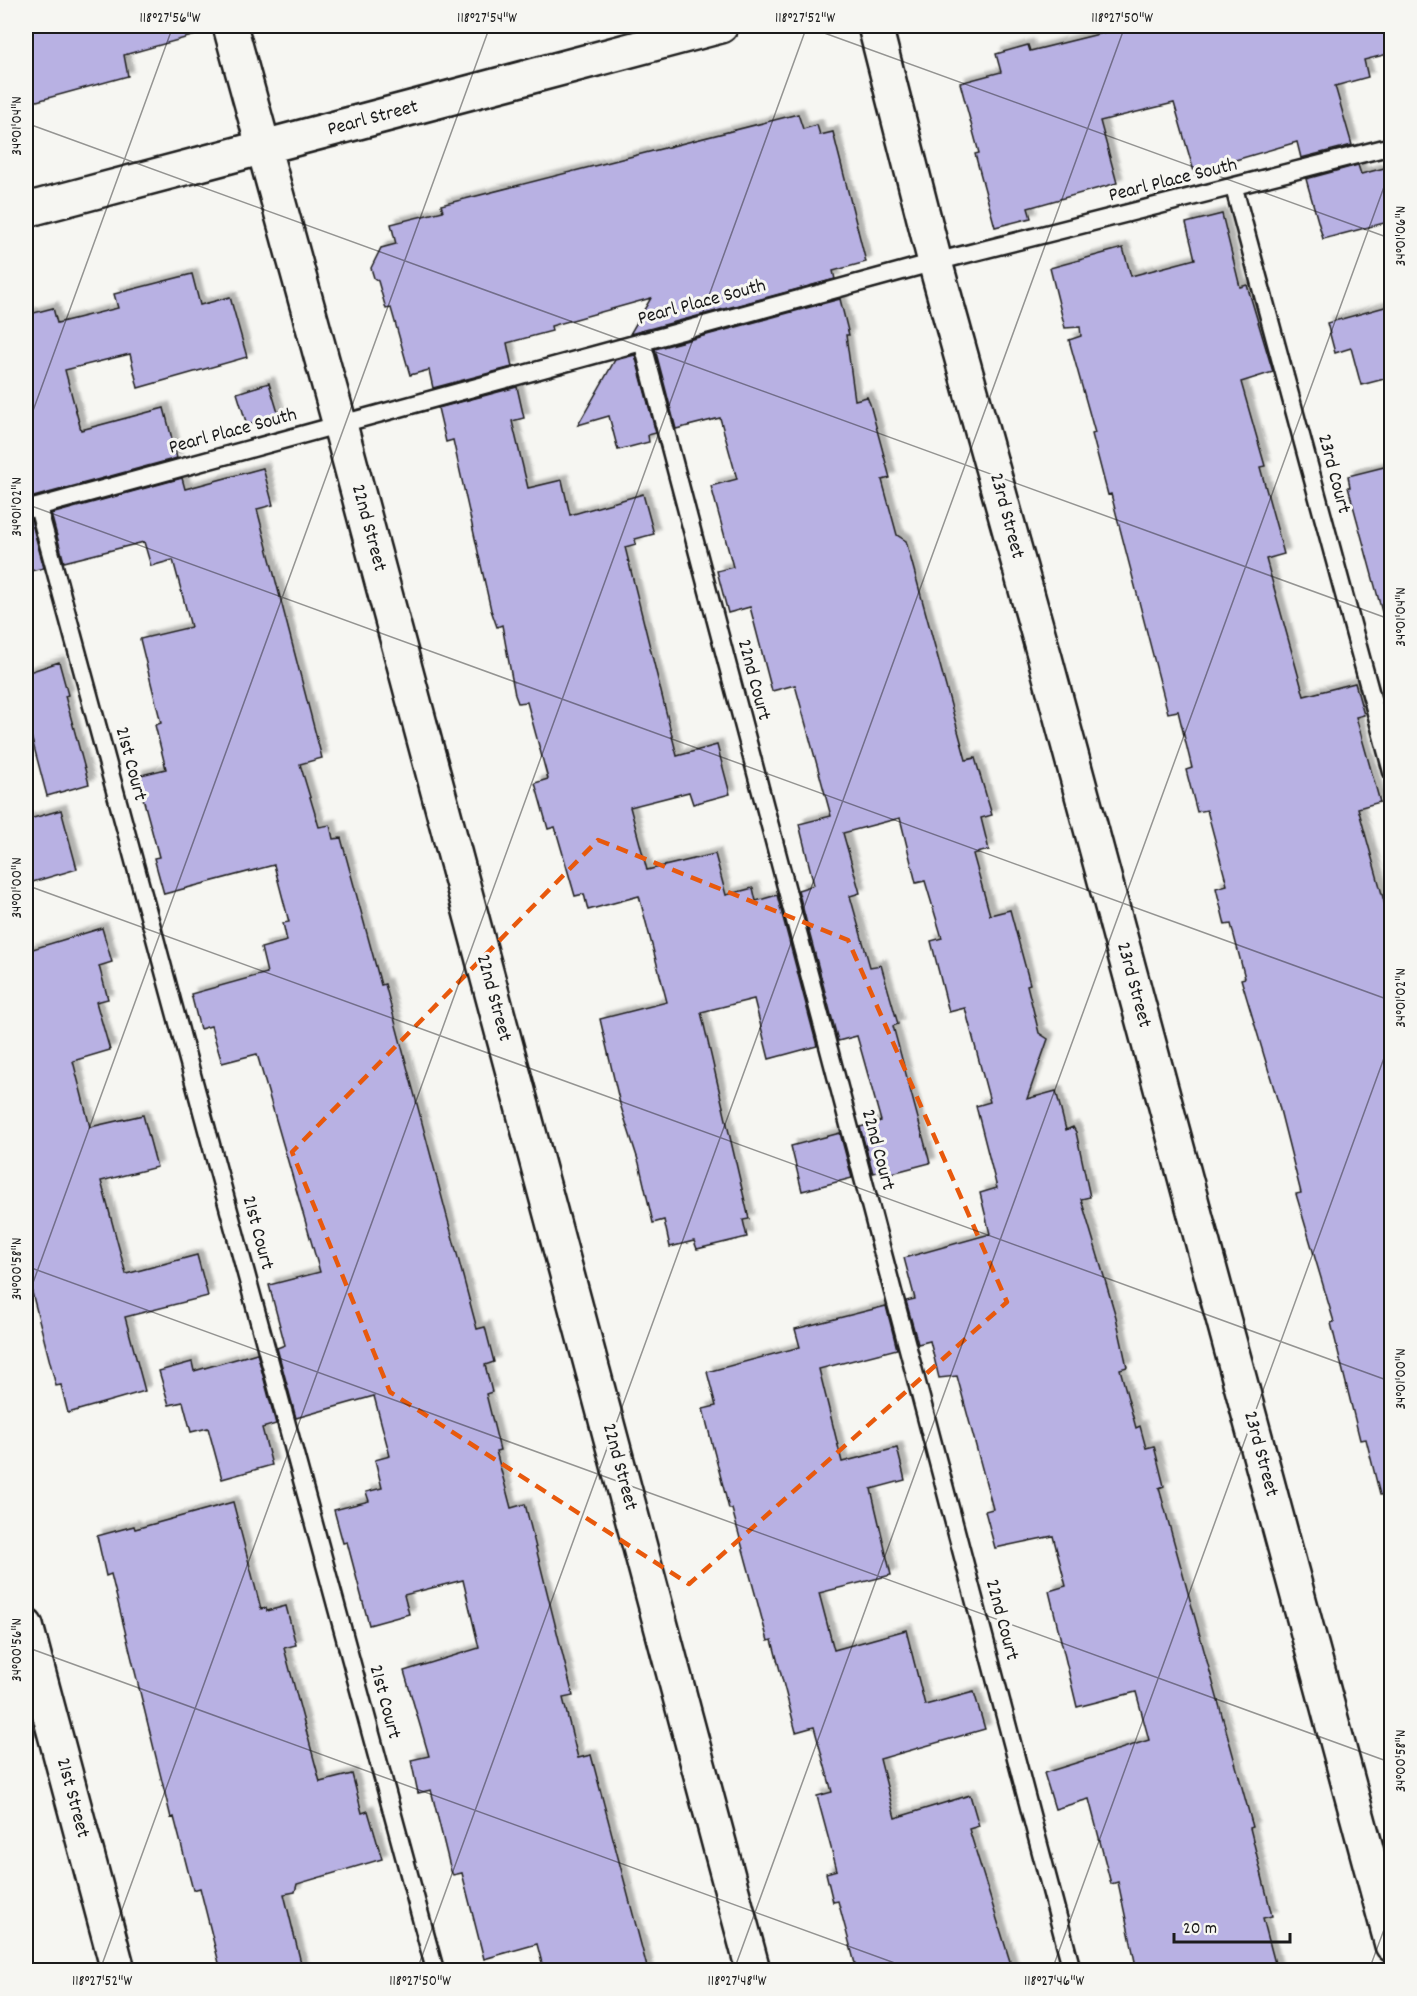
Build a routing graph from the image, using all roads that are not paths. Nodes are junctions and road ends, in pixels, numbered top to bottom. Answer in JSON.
{"nodes":[{"id":1,"x":230,"y":26,"type":"edge"},
{"id":2,"x":721,"y":26,"type":"edge"},
{"id":3,"x":875,"y":26,"type":"edge"},
{"id":4,"x":1392,"y":146,"type":"edge"},
{"id":5,"x":263,"y":149,"type":"junction"},
{"id":6,"x":1234,"y":188,"type":"junction"},
{"id":7,"x":26,"y":210,"type":"edge"},
{"id":8,"x":935,"y":262,"type":"junction"},
{"id":9,"x":642,"y":341,"type":"junction"},
{"id":10,"x":340,"y":425,"type":"junction"},
{"id":11,"x":32,"y":508,"type":"edge"},
{"id":12,"x":1392,"y":771,"type":"edge"},
{"id":13,"x":26,"y":1626,"type":"edge"},
{"id":14,"x":1392,"y":1945,"type":"edge"},
{"id":15,"x":118,"y":1971,"type":"edge"},
{"id":16,"x":435,"y":1971,"type":"edge"},
{"id":17,"x":753,"y":1971,"type":"edge"},
{"id":18,"x":1072,"y":1971,"type":"edge"}],
"edges":[{"from":1,"to":5,"type":"street","name":"22nd Street"},
{"from":2,"to":5,"type":"street","name":"Pearl Street"},
{"from":3,"to":8,"type":"street","name":"23rd Street"},
{"from":4,"to":6,"type":"lane","name":"Pearl Place South"},
{"from":5,"to":7,"type":"street","name":"Pearl Street"},
{"from":5,"to":10,"type":"street","name":"22nd Street"},
{"from":6,"to":8,"type":"lane","name":"Pearl Place South"},
{"from":6,"to":12,"type":"lane","name":"23rd Court"},
{"from":8,"to":9,"type":"lane","name":"Pearl Place South"},
{"from":8,"to":14,"type":"street","name":"23rd Street"},
{"from":9,"to":10,"type":"lane","name":"Pearl Place South"},
{"from":9,"to":18,"type":"lane","name":"22nd Court"},
{"from":10,"to":11,"type":"lane","name":"Pearl Place South"},
{"from":10,"to":17,"type":"street","name":"22nd Street"},
{"from":11,"to":16,"type":"lane","name":"21st Court"},
{"from":13,"to":15,"type":"street","name":"21st Street"}]}
